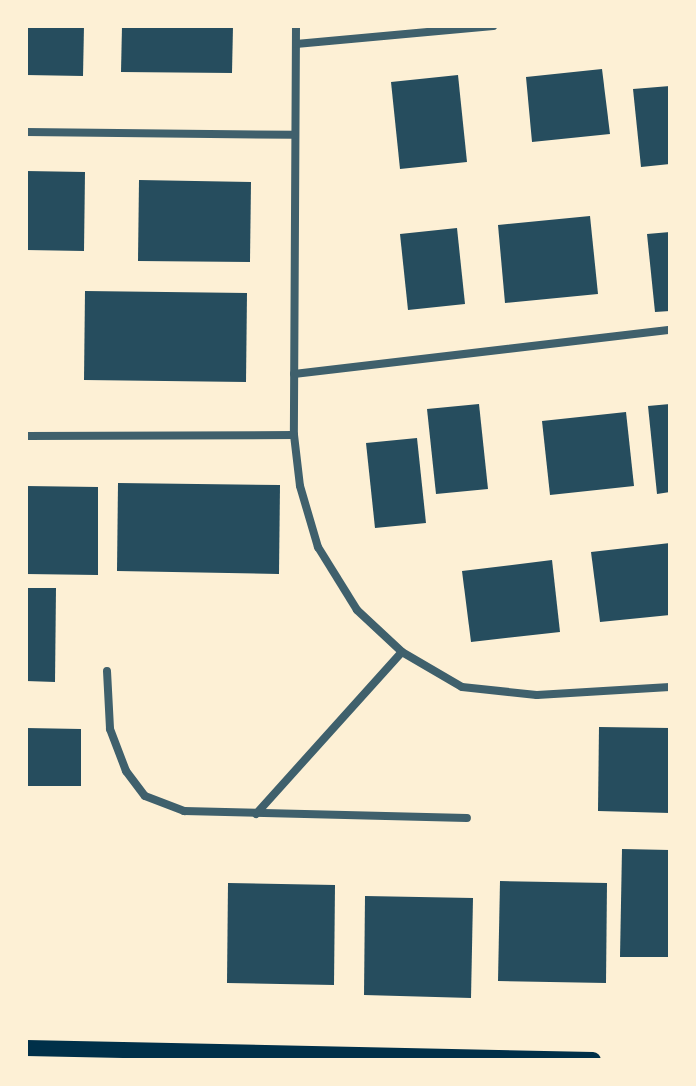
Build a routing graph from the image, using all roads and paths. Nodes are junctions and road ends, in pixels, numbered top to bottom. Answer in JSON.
{"nodes":[{"id":1,"x":296,"y":26,"type":"edge"},
{"id":2,"x":493,"y":26,"type":"edge"},
{"id":3,"x":296,"y":44,"type":"junction"},
{"id":4,"x":26,"y":132,"type":"edge"},
{"id":5,"x":295,"y":135,"type":"junction"},
{"id":6,"x":670,"y":330,"type":"edge"},
{"id":7,"x":294,"y":374,"type":"junction"},
{"id":8,"x":294,"y":435,"type":"junction"},
{"id":9,"x":26,"y":436,"type":"edge"},
{"id":10,"x":402,"y":652,"type":"junction"},
{"id":11,"x":107,"y":671,"type":"dead end"},
{"id":12,"x":670,"y":687,"type":"edge"},
{"id":13,"x":256,"y":814,"type":"junction"},
{"id":14,"x":467,"y":818,"type":"dead end"},
{"id":15,"x":26,"y":1048,"type":"edge"},
{"id":16,"x":593,"y":1060,"type":"edge"}],
"edges":[{"from":1,"to":3,"type":"street"},
{"from":2,"to":3,"type":"street"},
{"from":3,"to":5,"type":"street"},
{"from":4,"to":5,"type":"street"},
{"from":5,"to":7,"type":"street"},
{"from":6,"to":7,"type":"street"},
{"from":7,"to":8,"type":"street"},
{"from":8,"to":9,"type":"street"},
{"from":8,"to":10,"type":"street"},
{"from":10,"to":12,"type":"street"},
{"from":10,"to":13,"type":"street"},
{"from":11,"to":13,"type":"street"},
{"from":13,"to":14,"type":"street"},
{"from":15,"to":16,"type":"main road"}]}
